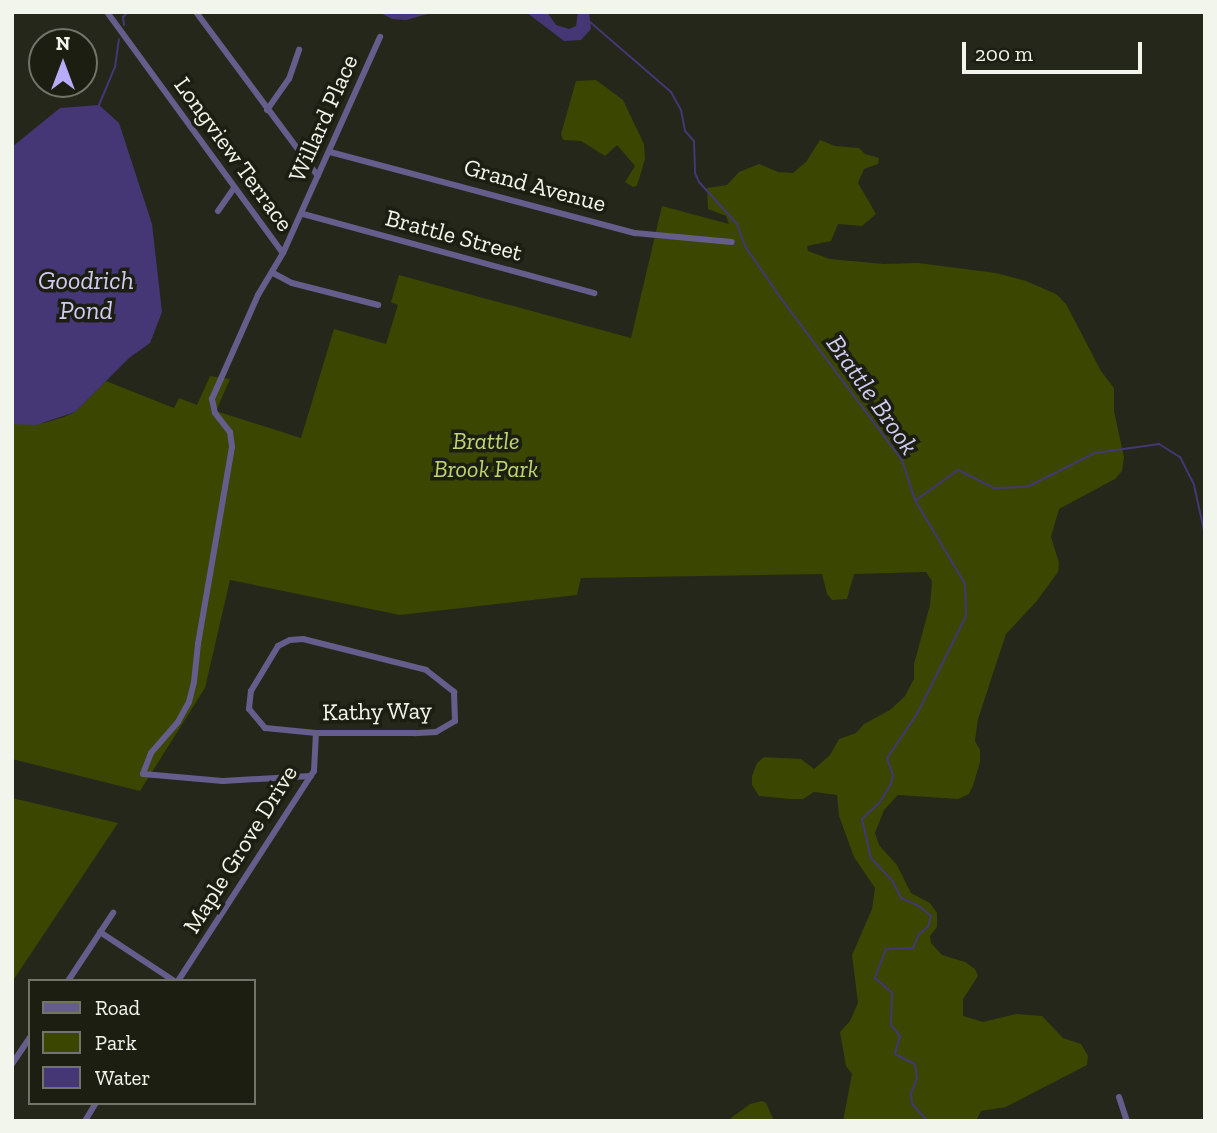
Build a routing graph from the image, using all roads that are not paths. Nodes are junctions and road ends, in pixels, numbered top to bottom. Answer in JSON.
{"nodes":[{"id":1,"x":107,"y":12,"type":"edge"},
{"id":2,"x":196,"y":12,"type":"edge"},
{"id":3,"x":380,"y":37,"type":"dead end"},
{"id":4,"x":299,"y":50,"type":"dead end"},
{"id":5,"x":267,"y":110,"type":"junction"},
{"id":6,"x":330,"y":152,"type":"junction"},
{"id":7,"x":318,"y":176,"type":"junction"},
{"id":8,"x":234,"y":188,"type":"junction"},
{"id":9,"x":218,"y":211,"type":"dead end"},
{"id":10,"x":303,"y":214,"type":"junction"},
{"id":11,"x":732,"y":242,"type":"dead end"},
{"id":12,"x":283,"y":253,"type":"junction"},
{"id":13,"x":272,"y":273,"type":"junction"},
{"id":14,"x":594,"y":293,"type":"dead end"},
{"id":15,"x":378,"y":304,"type":"dead end"},
{"id":16,"x":316,"y":733,"type":"junction"},
{"id":17,"x":311,"y":776,"type":"junction"},
{"id":18,"x":113,"y":913,"type":"dead end"},
{"id":19,"x":100,"y":933,"type":"junction"},
{"id":20,"x":69,"y":979,"type":"edge"},
{"id":21,"x":173,"y":979,"type":"edge"},
{"id":22,"x":177,"y":979,"type":"edge"},
{"id":23,"x":28,"y":1040,"type":"edge"},
{"id":24,"x":12,"y":1064,"type":"edge"},
{"id":25,"x":1119,"y":1097,"type":"dead end"},
{"id":26,"x":95,"y":1105,"type":"edge"},
{"id":27,"x":85,"y":1121,"type":"edge"},
{"id":28,"x":1127,"y":1121,"type":"edge"}],
"edges":[{"from":1,"to":8,"type":"street","name":"Longview Terrace"},
{"from":2,"to":5,"type":"street"},
{"from":3,"to":6,"type":"street","name":"Willard Place"},
{"from":4,"to":5,"type":"street"},
{"from":5,"to":7,"type":"street"},
{"from":6,"to":7,"type":"street","name":"Willard Place"},
{"from":6,"to":11,"type":"street","name":"Grand Avenue"},
{"from":7,"to":10,"type":"street","name":"Willard Place"},
{"from":8,"to":9,"type":"street"},
{"from":8,"to":12,"type":"street","name":"Longview Terrace"},
{"from":10,"to":12,"type":"street","name":"Willard Place"},
{"from":10,"to":14,"type":"street","name":"Brattle Street"},
{"from":12,"to":13,"type":"street","name":"Longview Terrace"},
{"from":13,"to":15,"type":"street"},
{"from":13,"to":17,"type":"street","name":"Longview Terrace"},
{"from":16,"to":16,"type":"street","name":"Kathy Way"},
{"from":16,"to":17,"type":"street","name":"Maple Grove Drive"},
{"from":17,"to":22,"type":"street","name":"Maple Grove Drive"},
{"from":18,"to":19,"type":"street"},
{"from":19,"to":20,"type":"street"},
{"from":19,"to":21,"type":"street"},
{"from":23,"to":24,"type":"street"},
{"from":25,"to":28,"type":"street"},
{"from":26,"to":27,"type":"street"}]}
